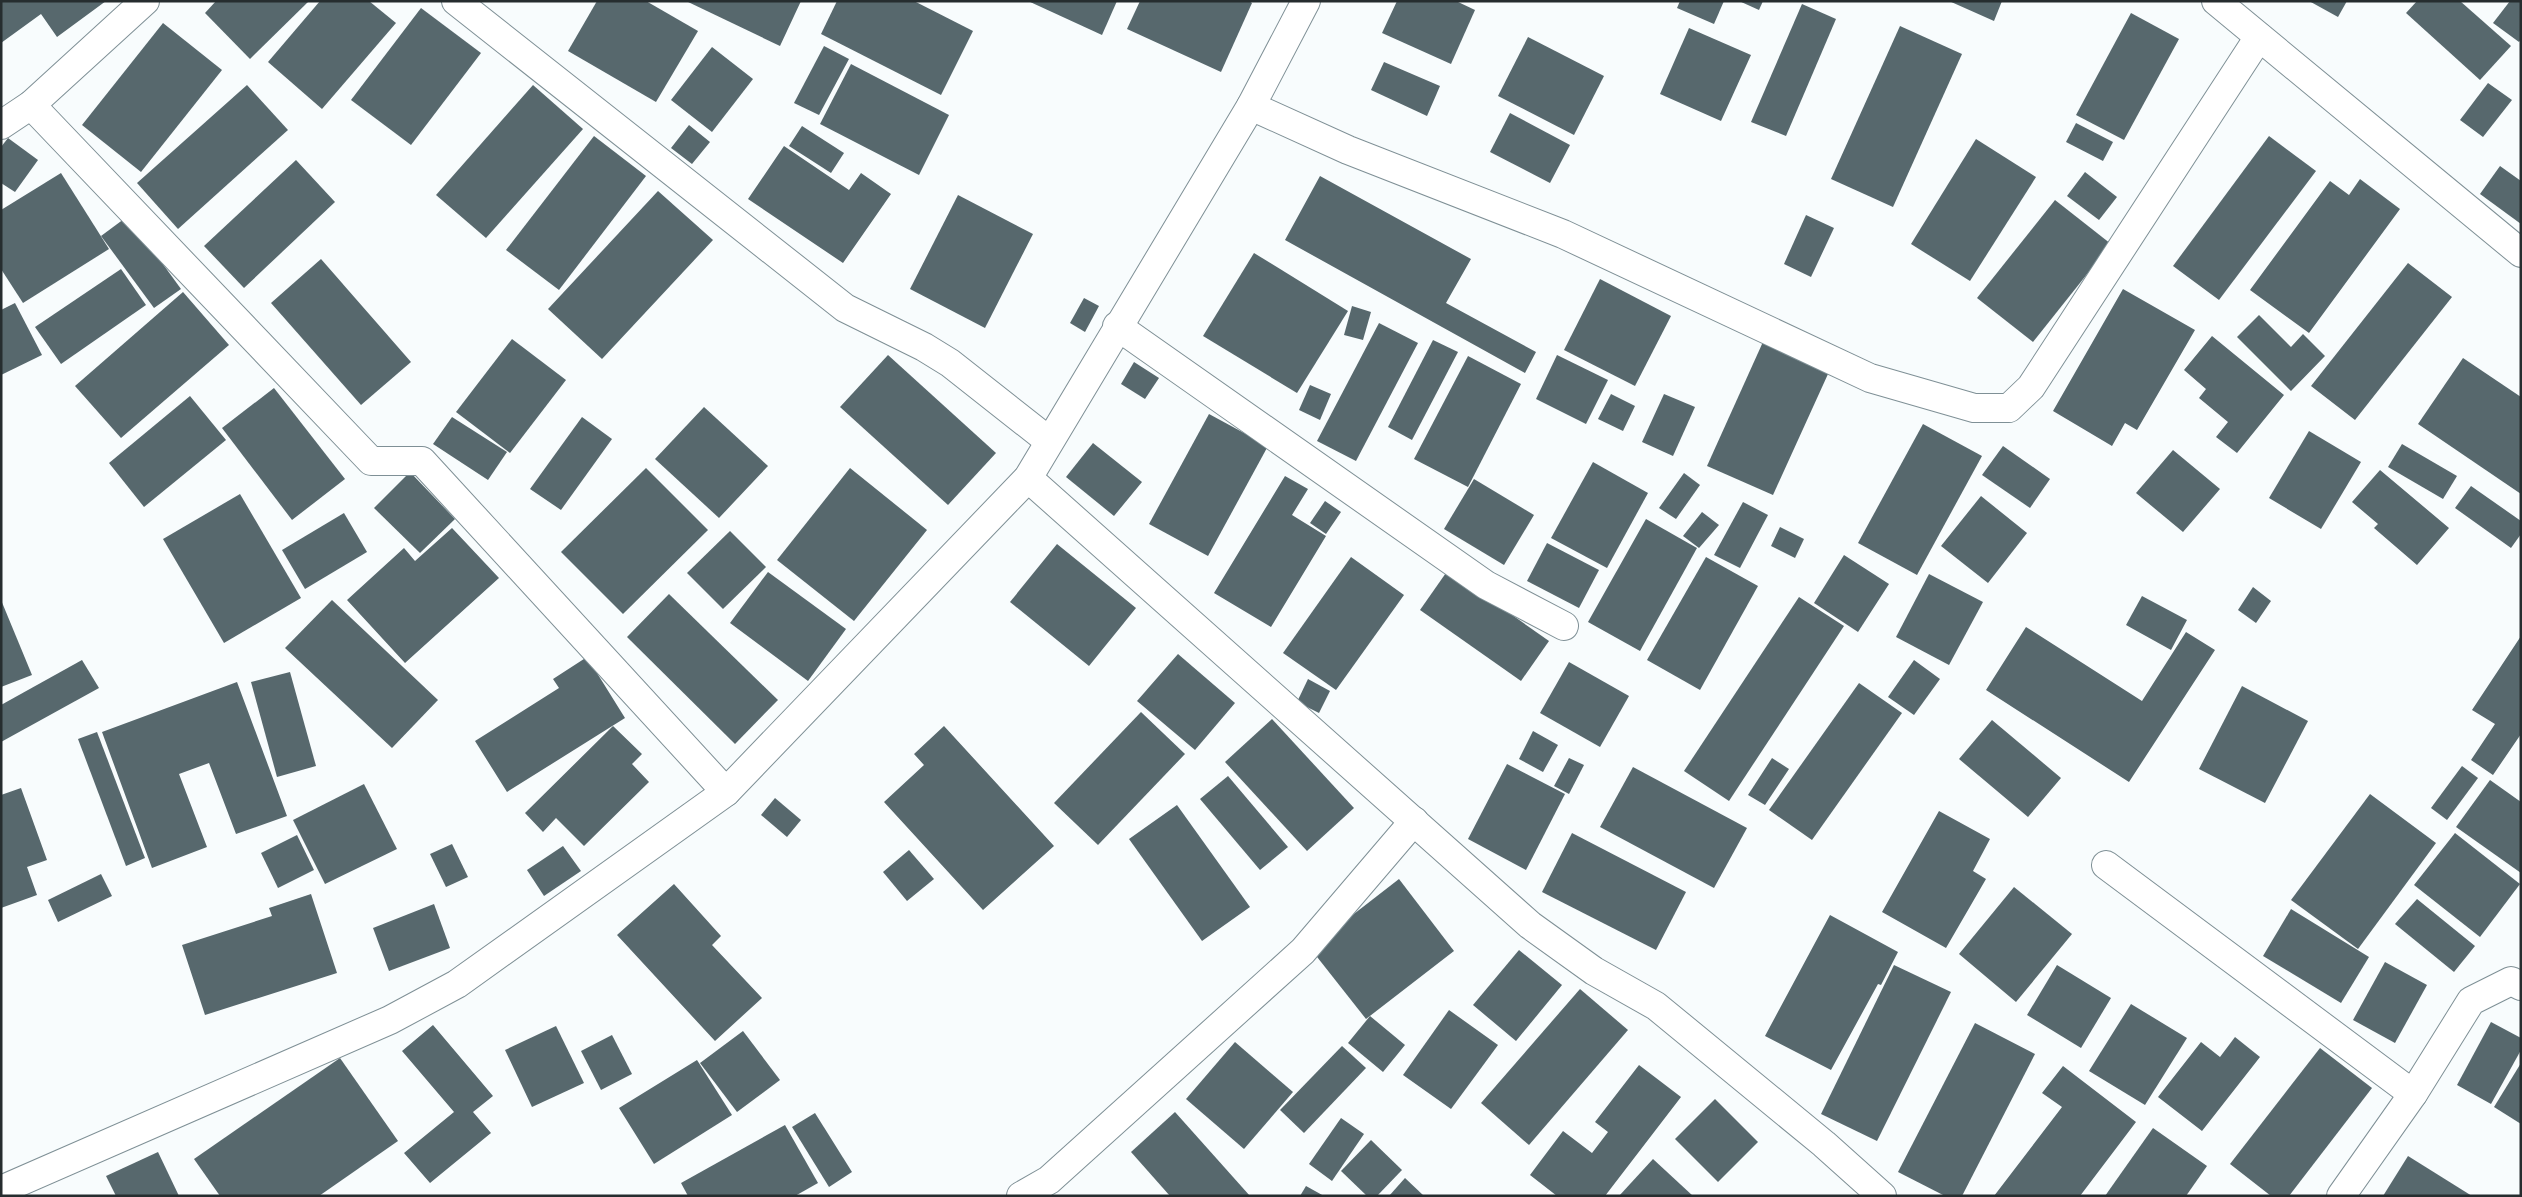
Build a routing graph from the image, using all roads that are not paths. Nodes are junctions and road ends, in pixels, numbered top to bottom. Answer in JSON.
{"nodes":[{"id":1,"x":145,"y":1,"type":"edge"},
{"id":2,"x":456,"y":1,"type":"edge"},
{"id":3,"x":1306,"y":1,"type":"edge"},
{"id":4,"x":2216,"y":1,"type":"edge"},
{"id":5,"x":2259,"y":37,"type":"junction"},
{"id":6,"x":31,"y":105,"type":"junction"},
{"id":7,"x":1251,"y":106,"type":"junction"},
{"id":8,"x":1,"y":125,"type":"edge"},
{"id":9,"x":2521,"y":253,"type":"edge"},
{"id":10,"x":1118,"y":326,"type":"junction"},
{"id":11,"x":1049,"y":441,"type":"junction"},
{"id":12,"x":1028,"y":478,"type":"junction"},
{"id":13,"x":1564,"y":626,"type":"dead end"},
{"id":14,"x":726,"y":792,"type":"junction"},
{"id":15,"x":1414,"y":821,"type":"junction"},
{"id":16,"x":2106,"y":865,"type":"dead end"},
{"id":17,"x":2521,"y":986,"type":"edge"},
{"id":18,"x":2413,"y":1094,"type":"junction"},
{"id":19,"x":1055,"y":1188,"type":"edge"},
{"id":20,"x":1,"y":1190,"type":"edge"},
{"id":21,"x":1021,"y":1196,"type":"edge"},
{"id":22,"x":1882,"y":1196,"type":"edge"},
{"id":23,"x":2341,"y":1196,"type":"edge"}],
"edges":[{"from":1,"to":6,"type":"street"},
{"from":2,"to":11,"type":"street"},
{"from":3,"to":7,"type":"street"},
{"from":4,"to":5,"type":"street"},
{"from":5,"to":7,"type":"street"},
{"from":5,"to":9,"type":"street"},
{"from":6,"to":8,"type":"street"},
{"from":6,"to":14,"type":"street"},
{"from":7,"to":10,"type":"street"},
{"from":10,"to":11,"type":"street"},
{"from":10,"to":13,"type":"street"},
{"from":11,"to":12,"type":"street"},
{"from":12,"to":14,"type":"street"},
{"from":12,"to":15,"type":"street"},
{"from":14,"to":20,"type":"street"},
{"from":15,"to":19,"type":"street"},
{"from":15,"to":22,"type":"street"},
{"from":16,"to":18,"type":"street"},
{"from":17,"to":18,"type":"street"},
{"from":18,"to":23,"type":"street"},
{"from":19,"to":21,"type":"street"}]}
